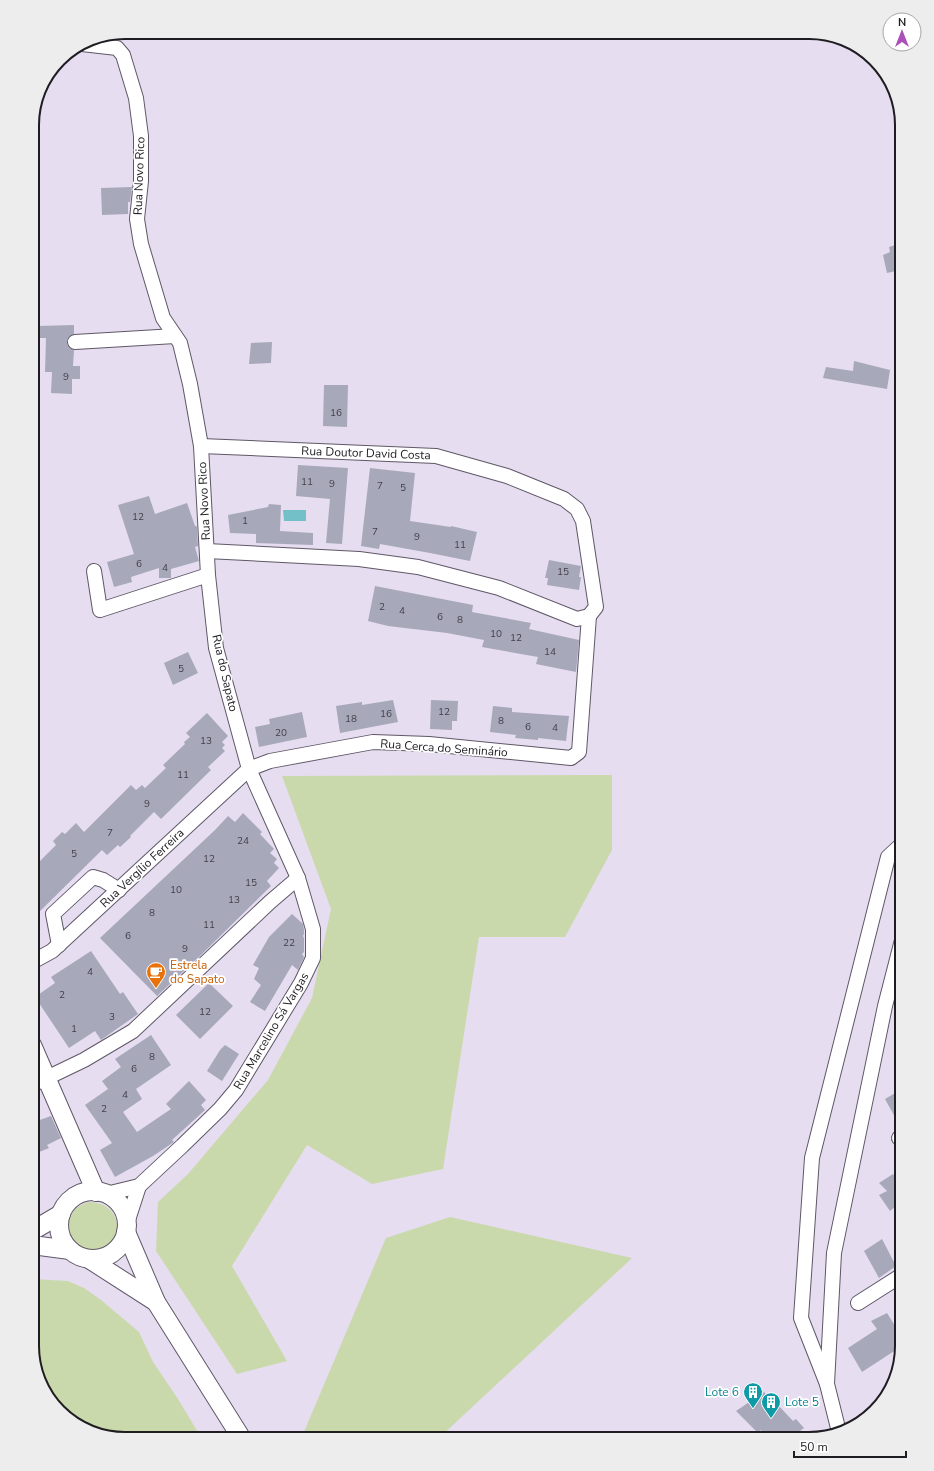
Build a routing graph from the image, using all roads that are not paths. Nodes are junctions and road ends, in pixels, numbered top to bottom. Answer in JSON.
{"nodes":[{"id":1,"x":94,"y":45,"type":"edge"},
{"id":2,"x":175,"y":336,"type":"junction"},
{"id":3,"x":75,"y":342,"type":"dead end"},
{"id":4,"x":201,"y":446,"type":"junction"},
{"id":5,"x":207,"y":551,"type":"junction"},
{"id":6,"x":94,"y":571,"type":"dead end"},
{"id":7,"x":208,"y":575,"type":"junction"},
{"id":8,"x":589,"y":616,"type":"junction"},
{"id":9,"x":571,"y":758,"type":"joint"},
{"id":10,"x":249,"y":769,"type":"junction"},
{"id":11,"x":895,"y":850,"type":"edge"},
{"id":12,"x":298,"y":878,"type":"junction"},
{"id":13,"x":119,"y":890,"type":"junction"},
{"id":14,"x":59,"y":945,"type":"junction"},
{"id":15,"x":39,"y":958,"type":"edge"},
{"id":16,"x":895,"y":967,"type":"edge"},
{"id":17,"x":40,"y":1081,"type":"edge"},
{"id":18,"x":81,"y":1160,"type":"junction"},
{"id":19,"x":139,"y":1186,"type":"junction"},
{"id":20,"x":101,"y":1193,"type":"junction"},
{"id":21,"x":64,"y":1208,"type":"junction"},
{"id":22,"x":39,"y":1225,"type":"edge"},
{"id":23,"x":126,"y":1228,"type":"junction"},
{"id":24,"x":39,"y":1246,"type":"edge"},
{"id":25,"x":70,"y":1250,"type":"junction"},
{"id":26,"x":89,"y":1259,"type":"junction"},
{"id":27,"x":895,"y":1279,"type":"edge"},
{"id":28,"x":156,"y":1302,"type":"junction"},
{"id":29,"x":858,"y":1303,"type":"dead end"},
{"id":30,"x":827,"y":1384,"type":"junction"},
{"id":31,"x":838,"y":1427,"type":"edge"},
{"id":32,"x":238,"y":1432,"type":"edge"}],
"edges":[{"from":1,"to":2,"type":"street","name":"Rua Novo Rico"},
{"from":2,"to":3,"type":"street"},
{"from":2,"to":4,"type":"street","name":"Rua Novo Rico"},
{"from":4,"to":5,"type":"street","name":"Rua Novo Rico"},
{"from":4,"to":8,"type":"street","name":"Rua Doutor David Costa"},
{"from":5,"to":7,"type":"street","name":"Rua do Sapato"},
{"from":5,"to":8,"type":"street"},
{"from":6,"to":7,"type":"street"},
{"from":7,"to":10,"type":"street","name":"Rua do Sapato"},
{"from":8,"to":9,"type":"street","name":"Rua Doutor David Costa"},
{"from":9,"to":10,"type":"street","name":"Rua Cerca do Seminário"},
{"from":10,"to":12,"type":"street","name":"Rua Marcelino Sá Vargas"},
{"from":10,"to":13,"type":"street","name":"Rua Vergílio Ferreira"},
{"from":11,"to":30,"type":"street"},
{"from":12,"to":17,"type":"street"},
{"from":12,"to":19,"type":"street","name":"Rua Marcelino Sá Vargas"},
{"from":13,"to":14,"type":"street","name":"Rua Vergílio Ferreira"},
{"from":13,"to":14,"type":"street"},
{"from":14,"to":15,"type":"street","name":"Rua Vergílio Ferreira"},
{"from":16,"to":30,"type":"street"},
{"from":17,"to":18,"type":"street"},
{"from":18,"to":20,"type":"street"},
{"from":18,"to":21,"type":"street"},
{"from":19,"to":20,"type":"street","name":"Rua Marcelino Sá Vargas"},
{"from":19,"to":23,"type":"street"},
{"from":20,"to":21,"type":"street"},
{"from":20,"to":23,"type":"street"},
{"from":21,"to":22,"type":"street"},
{"from":21,"to":25,"type":"street"},
{"from":23,"to":26,"type":"street"},
{"from":23,"to":28,"type":"street"},
{"from":24,"to":25,"type":"street"},
{"from":25,"to":26,"type":"street"},
{"from":26,"to":28,"type":"street"},
{"from":27,"to":29,"type":"street"},
{"from":28,"to":32,"type":"street"},
{"from":30,"to":31,"type":"street"}]}
